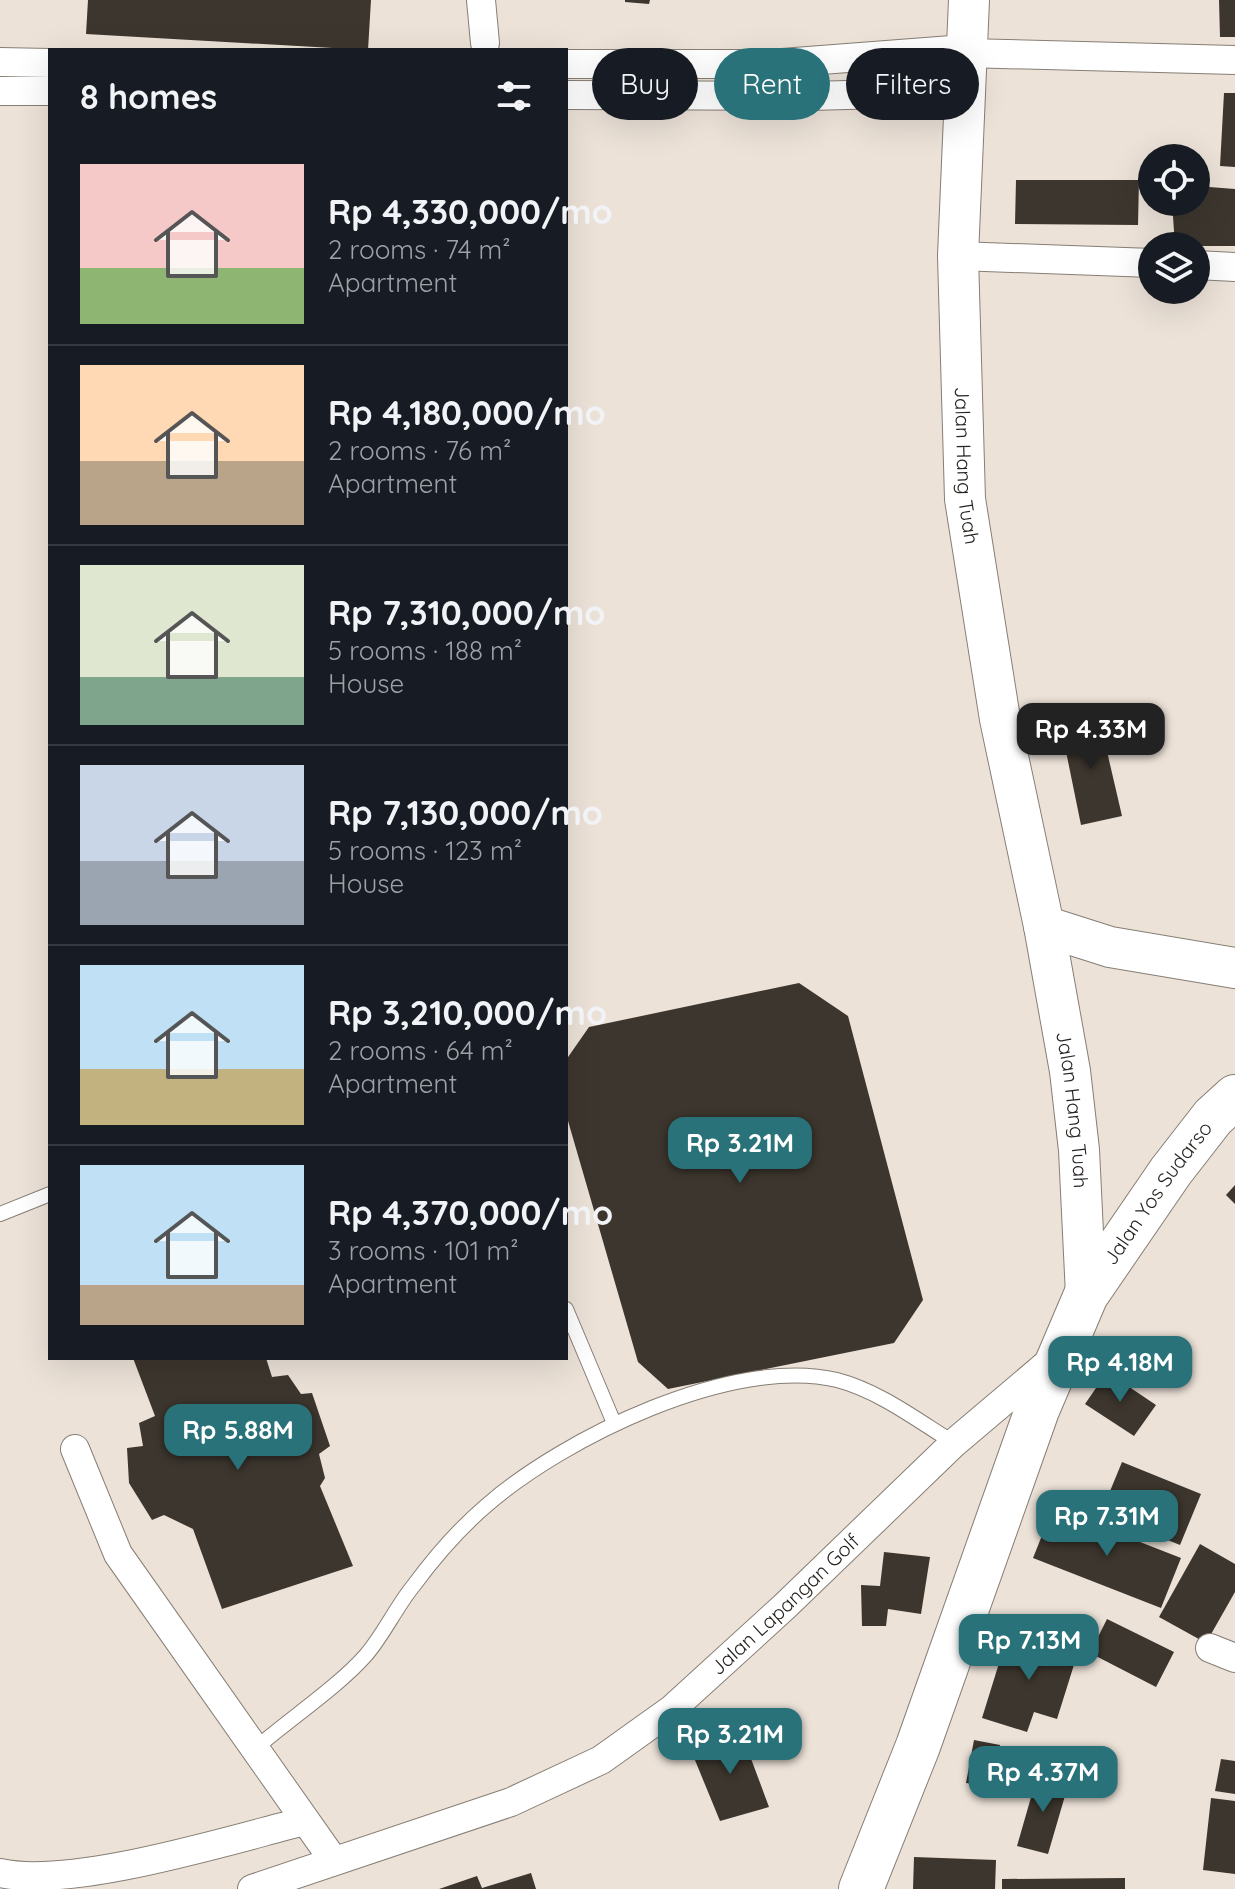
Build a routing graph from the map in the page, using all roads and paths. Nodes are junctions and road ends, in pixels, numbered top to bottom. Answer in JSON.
{"nodes":[{"id":1,"x":481,"y":0,"type":"edge"},
{"id":2,"x":969,"y":0,"type":"edge"},
{"id":3,"x":485,"y":43,"type":"dead end"},
{"id":4,"x":965,"y":48,"type":"edge"},
{"id":5,"x":979,"y":51,"type":"edge"},
{"id":6,"x":846,"y":59,"type":"edge"},
{"id":7,"x":1235,"y":60,"type":"edge"},
{"id":8,"x":0,"y":62,"type":"edge"},
{"id":9,"x":48,"y":63,"type":"edge"},
{"id":10,"x":568,"y":64,"type":"edge"},
{"id":11,"x":0,"y":91,"type":"edge"},
{"id":12,"x":48,"y":91,"type":"edge"},
{"id":13,"x":846,"y":93,"type":"edge"},
{"id":14,"x":568,"y":95,"type":"edge"},
{"id":15,"x":963,"y":120,"type":"edge"},
{"id":16,"x":958,"y":256,"type":"junction"},
{"id":17,"x":1138,"y":262,"type":"edge"},
{"id":18,"x":1210,"y":266,"type":"edge"},
{"id":19,"x":1235,"y":267,"type":"edge"},
{"id":20,"x":1044,"y":926,"type":"junction"},
{"id":21,"x":1235,"y":968,"type":"edge"},
{"id":22,"x":1235,"y":1097,"type":"edge"},
{"id":23,"x":48,"y":1195,"type":"edge"},
{"id":24,"x":0,"y":1214,"type":"edge"},
{"id":25,"x":1086,"y":1295,"type":"junction"},
{"id":26,"x":568,"y":1314,"type":"edge"},
{"id":27,"x":1062,"y":1351,"type":"junction"},
{"id":28,"x":614,"y":1423,"type":"junction"},
{"id":29,"x":954,"y":1443,"type":"junction"},
{"id":30,"x":75,"y":1449,"type":"dead end"},
{"id":31,"x":255,"y":1749,"type":"junction"},
{"id":32,"x":305,"y":1821,"type":"junction"},
{"id":33,"x":334,"y":1861,"type":"junction"},
{"id":34,"x":0,"y":1873,"type":"edge"},
{"id":35,"x":252,"y":1889,"type":"edge"},
{"id":36,"x":861,"y":1889,"type":"edge"}],
"edges":[{"from":1,"to":3,"type":"street"},
{"from":2,"to":4,"type":"street","name":"Jalan Hang Tuah"},
{"from":5,"to":7,"type":"street"},
{"from":6,"to":10,"type":"street"},
{"from":8,"to":9,"type":"street"},
{"from":11,"to":12,"type":"street"},
{"from":13,"to":14,"type":"street"},
{"from":15,"to":16,"type":"street","name":"Jalan Hang Tuah"},
{"from":16,"to":17,"type":"street"},
{"from":16,"to":20,"type":"street","name":"Jalan Hang Tuah"},
{"from":18,"to":19,"type":"street"},
{"from":20,"to":21,"type":"street"},
{"from":20,"to":25,"type":"street","name":"Jalan Hang Tuah"},
{"from":22,"to":25,"type":"highway","name":"Jalan Yos Sudarso"},
{"from":23,"to":24,"type":"lane"},
{"from":25,"to":27,"type":"highway","name":"Jalan Yos Sudarso"},
{"from":26,"to":28,"type":"lane"},
{"from":27,"to":29,"type":"street","name":"Jalan Lapangan Golf"},
{"from":27,"to":36,"type":"highway","name":"Jalan Yos Sudarso"},
{"from":28,"to":29,"type":"lane"},
{"from":28,"to":31,"type":"lane"},
{"from":29,"to":33,"type":"street","name":"Jalan Lapangan Golf"},
{"from":30,"to":31,"type":"street"},
{"from":31,"to":32,"type":"street"},
{"from":32,"to":33,"type":"street"},
{"from":32,"to":34,"type":"street"},
{"from":33,"to":35,"type":"street","name":"Jalan Lapangan Golf"}]}
